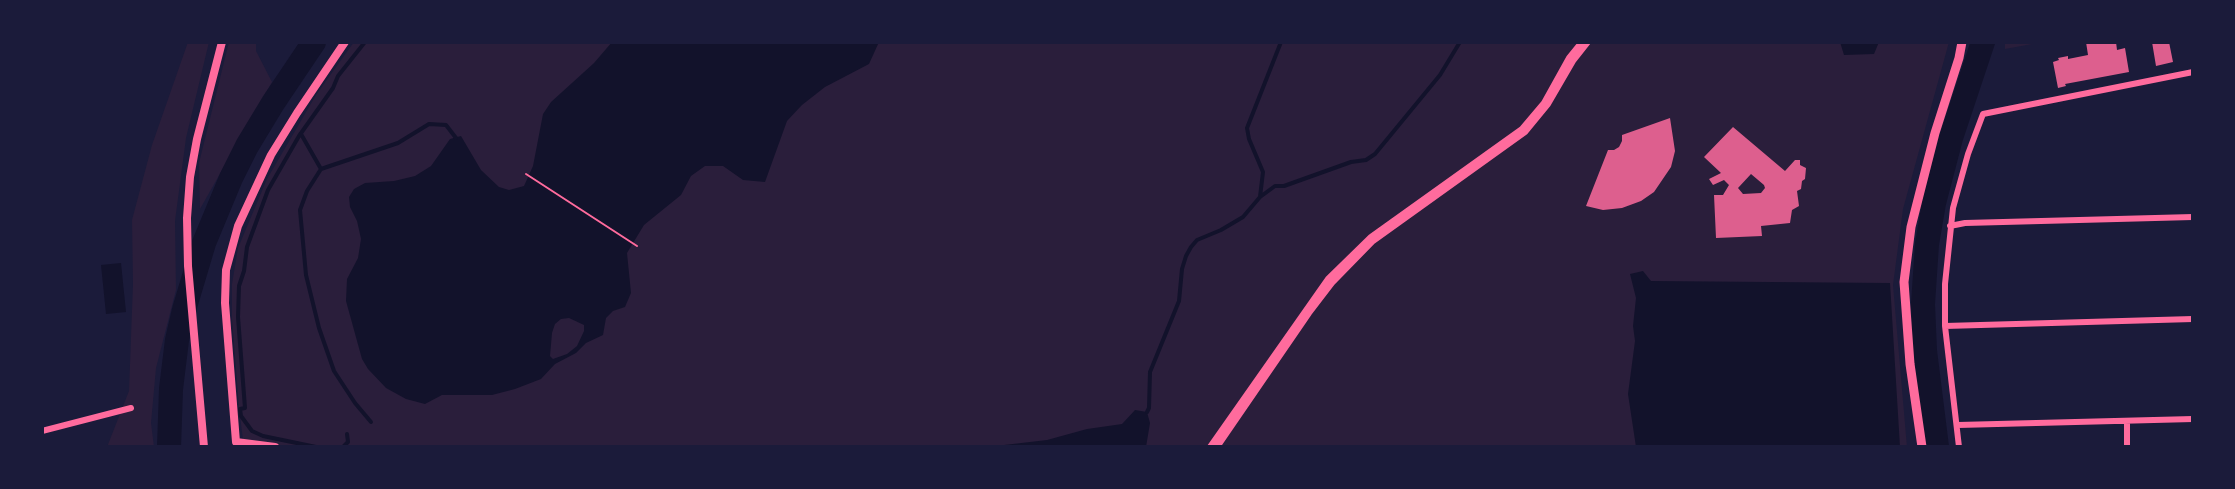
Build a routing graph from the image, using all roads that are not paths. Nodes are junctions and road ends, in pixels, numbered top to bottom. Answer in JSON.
{"nodes":[{"id":1,"x":222,"y":42,"type":"edge"},
{"id":2,"x":345,"y":42,"type":"edge"},
{"id":3,"x":1582,"y":42,"type":"edge"},
{"id":4,"x":1588,"y":42,"type":"edge"},
{"id":5,"x":1962,"y":42,"type":"edge"},
{"id":6,"x":2193,"y":72,"type":"edge"},
{"id":7,"x":2193,"y":217,"type":"edge"},
{"id":8,"x":1950,"y":226,"type":"junction"},
{"id":9,"x":2193,"y":319,"type":"edge"},
{"id":10,"x":1946,"y":326,"type":"junction"},
{"id":11,"x":131,"y":408,"type":"dead end"},
{"id":12,"x":2193,"y":419,"type":"edge"},
{"id":13,"x":2127,"y":421,"type":"junction"},
{"id":14,"x":1959,"y":425,"type":"junction"},
{"id":15,"x":42,"y":430,"type":"edge"},
{"id":16,"x":236,"y":445,"type":"edge"},
{"id":17,"x":204,"y":447,"type":"edge"},
{"id":18,"x":275,"y":447,"type":"edge"},
{"id":19,"x":1210,"y":447,"type":"edge"},
{"id":20,"x":1217,"y":447,"type":"edge"},
{"id":21,"x":1922,"y":447,"type":"edge"},
{"id":22,"x":1959,"y":447,"type":"edge"},
{"id":23,"x":2127,"y":447,"type":"edge"}],
"edges":[{"from":1,"to":17,"type":"street"},
{"from":2,"to":16,"type":"street"},
{"from":3,"to":19,"type":"street"},
{"from":4,"to":20,"type":"street"},
{"from":5,"to":21,"type":"main road"},
{"from":6,"to":8,"type":"street"},
{"from":7,"to":8,"type":"street"},
{"from":8,"to":10,"type":"street"},
{"from":9,"to":10,"type":"street"},
{"from":10,"to":14,"type":"street"},
{"from":11,"to":15,"type":"street"},
{"from":12,"to":13,"type":"street"},
{"from":13,"to":14,"type":"street"},
{"from":13,"to":23,"type":"street"},
{"from":14,"to":22,"type":"street"},
{"from":16,"to":18,"type":"street"}]}
